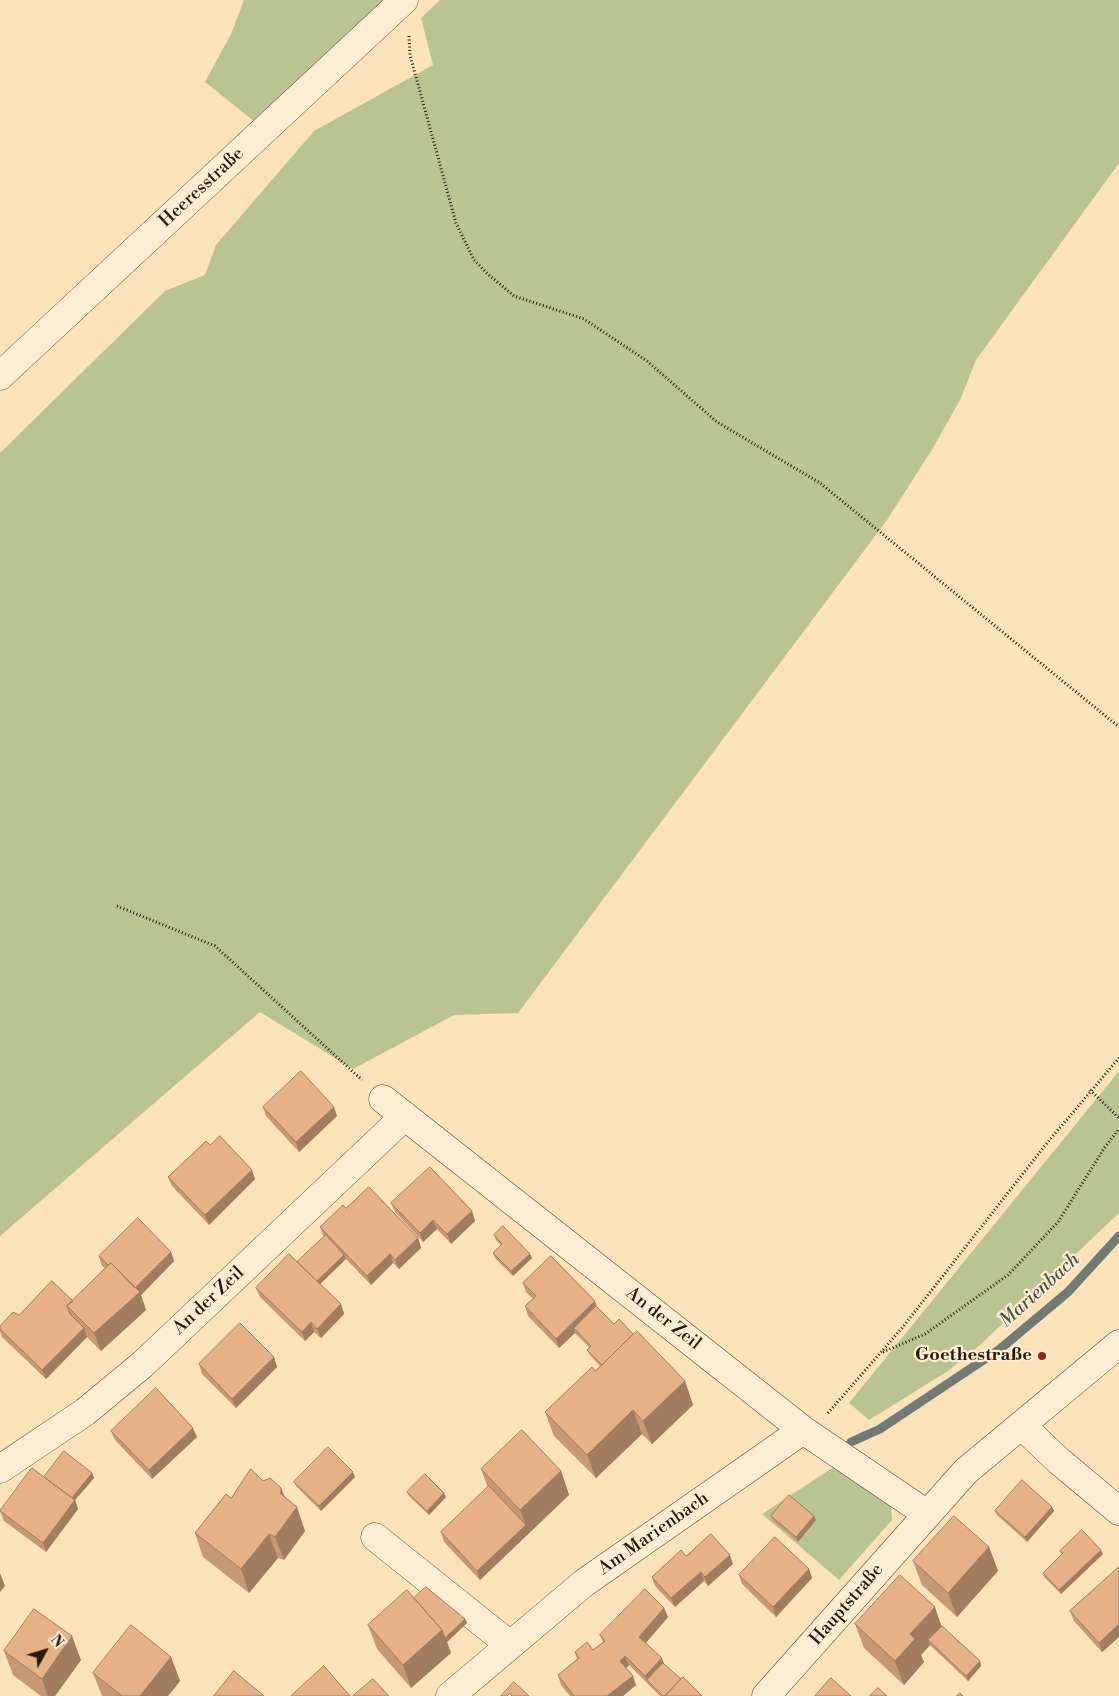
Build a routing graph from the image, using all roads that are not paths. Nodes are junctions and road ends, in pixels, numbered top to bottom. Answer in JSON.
{"nodes":[{"id":1,"x":404,"y":0,"type":"edge"},
{"id":2,"x":0,"y":376,"type":"edge"},
{"id":3,"x":383,"y":1100,"type":"road end"},
{"id":4,"x":405,"y":1116,"type":"junction"},
{"id":5,"x":1119,"y":1344,"type":"edge"},
{"id":6,"x":1022,"y":1426,"type":"junction"},
{"id":7,"x":803,"y":1430,"type":"junction"},
{"id":8,"x":0,"y":1469,"type":"edge"},
{"id":9,"x":1119,"y":1511,"type":"edge"},
{"id":10,"x":927,"y":1514,"type":"junction"},
{"id":11,"x":375,"y":1537,"type":"dead end"},
{"id":12,"x":510,"y":1644,"type":"junction"},
{"id":13,"x":450,"y":1696,"type":"edge"},
{"id":14,"x":766,"y":1696,"type":"edge"}],
"edges":[{"from":1,"to":2,"type":"street","name":"Heeresstraße"},
{"from":3,"to":4,"type":"street","name":"An der Zeil"},
{"from":4,"to":7,"type":"street","name":"An der Zeil"},
{"from":4,"to":8,"type":"street","name":"An der Zeil"},
{"from":5,"to":6,"type":"street","name":"Hauptstraße"},
{"from":6,"to":9,"type":"street"},
{"from":6,"to":10,"type":"street","name":"Hauptstraße"},
{"from":7,"to":10,"type":"street","name":"An der Zeil"},
{"from":7,"to":12,"type":"street","name":"Am Marienbach"},
{"from":10,"to":14,"type":"street","name":"Hauptstraße"},
{"from":11,"to":12,"type":"street"},
{"from":12,"to":13,"type":"street","name":"Am Marienbach"}]}
